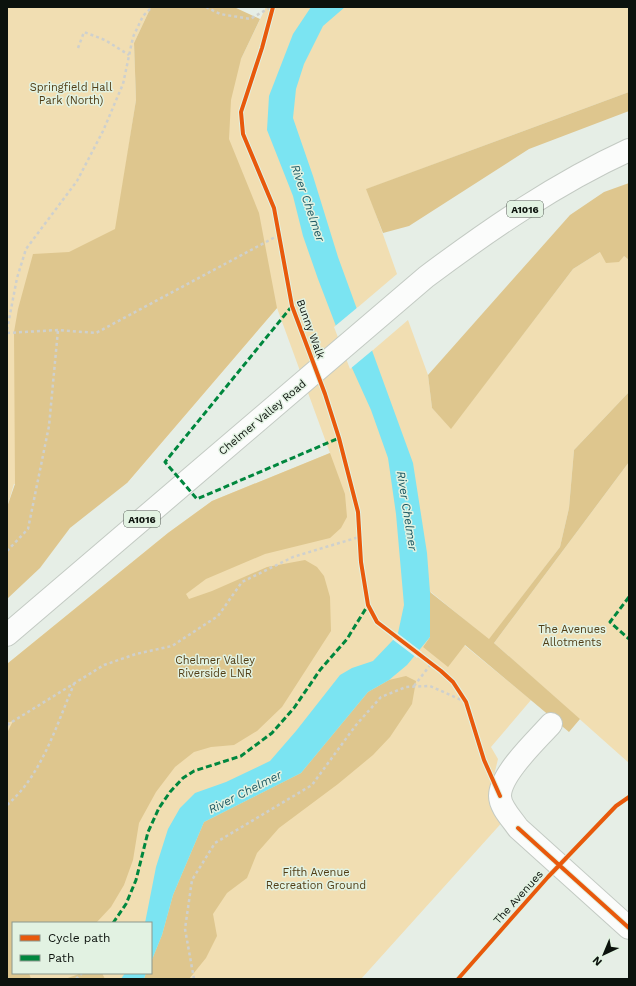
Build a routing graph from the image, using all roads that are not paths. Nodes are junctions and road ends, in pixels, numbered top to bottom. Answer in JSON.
{"nodes":[{"id":1,"x":629,"y":150,"type":"edge"},
{"id":2,"x":7,"y":635,"type":"edge"},
{"id":3,"x":551,"y":724,"type":"dead end"},
{"id":4,"x":629,"y":928,"type":"edge"}],
"edges":[{"from":1,"to":2,"type":"main road","name":"Chelmer Valley Road","number":"A1016"},
{"from":3,"to":4,"type":"main road"}]}
